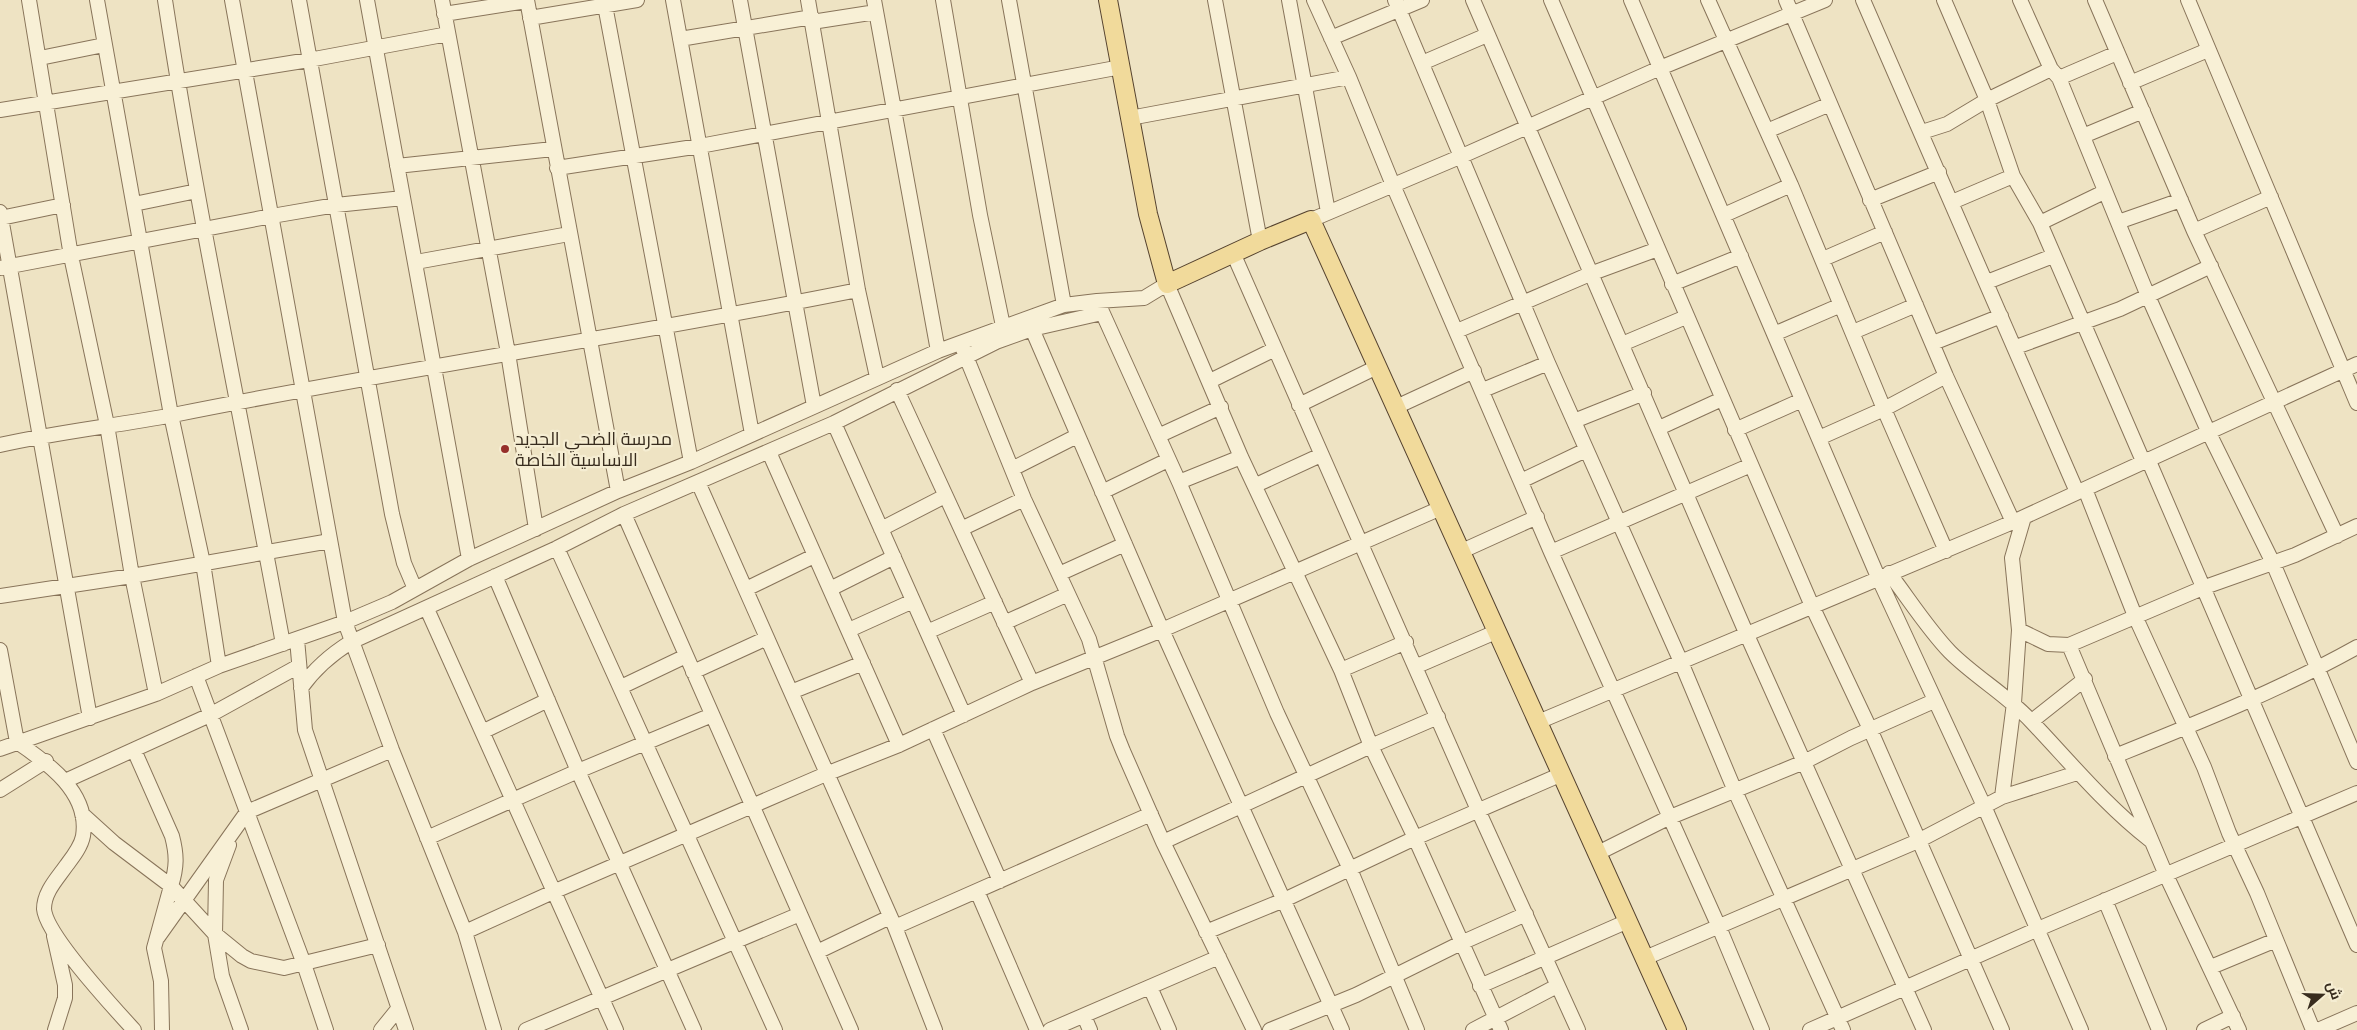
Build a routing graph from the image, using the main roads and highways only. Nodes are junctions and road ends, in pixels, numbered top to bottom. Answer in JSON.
{"nodes":[{"id":1,"x":1108,"y":0,"type":"edge"},
{"id":2,"x":1677,"y":1030,"type":"edge"}],
"edges":[{"from":1,"to":2,"type":"main road"}]}
